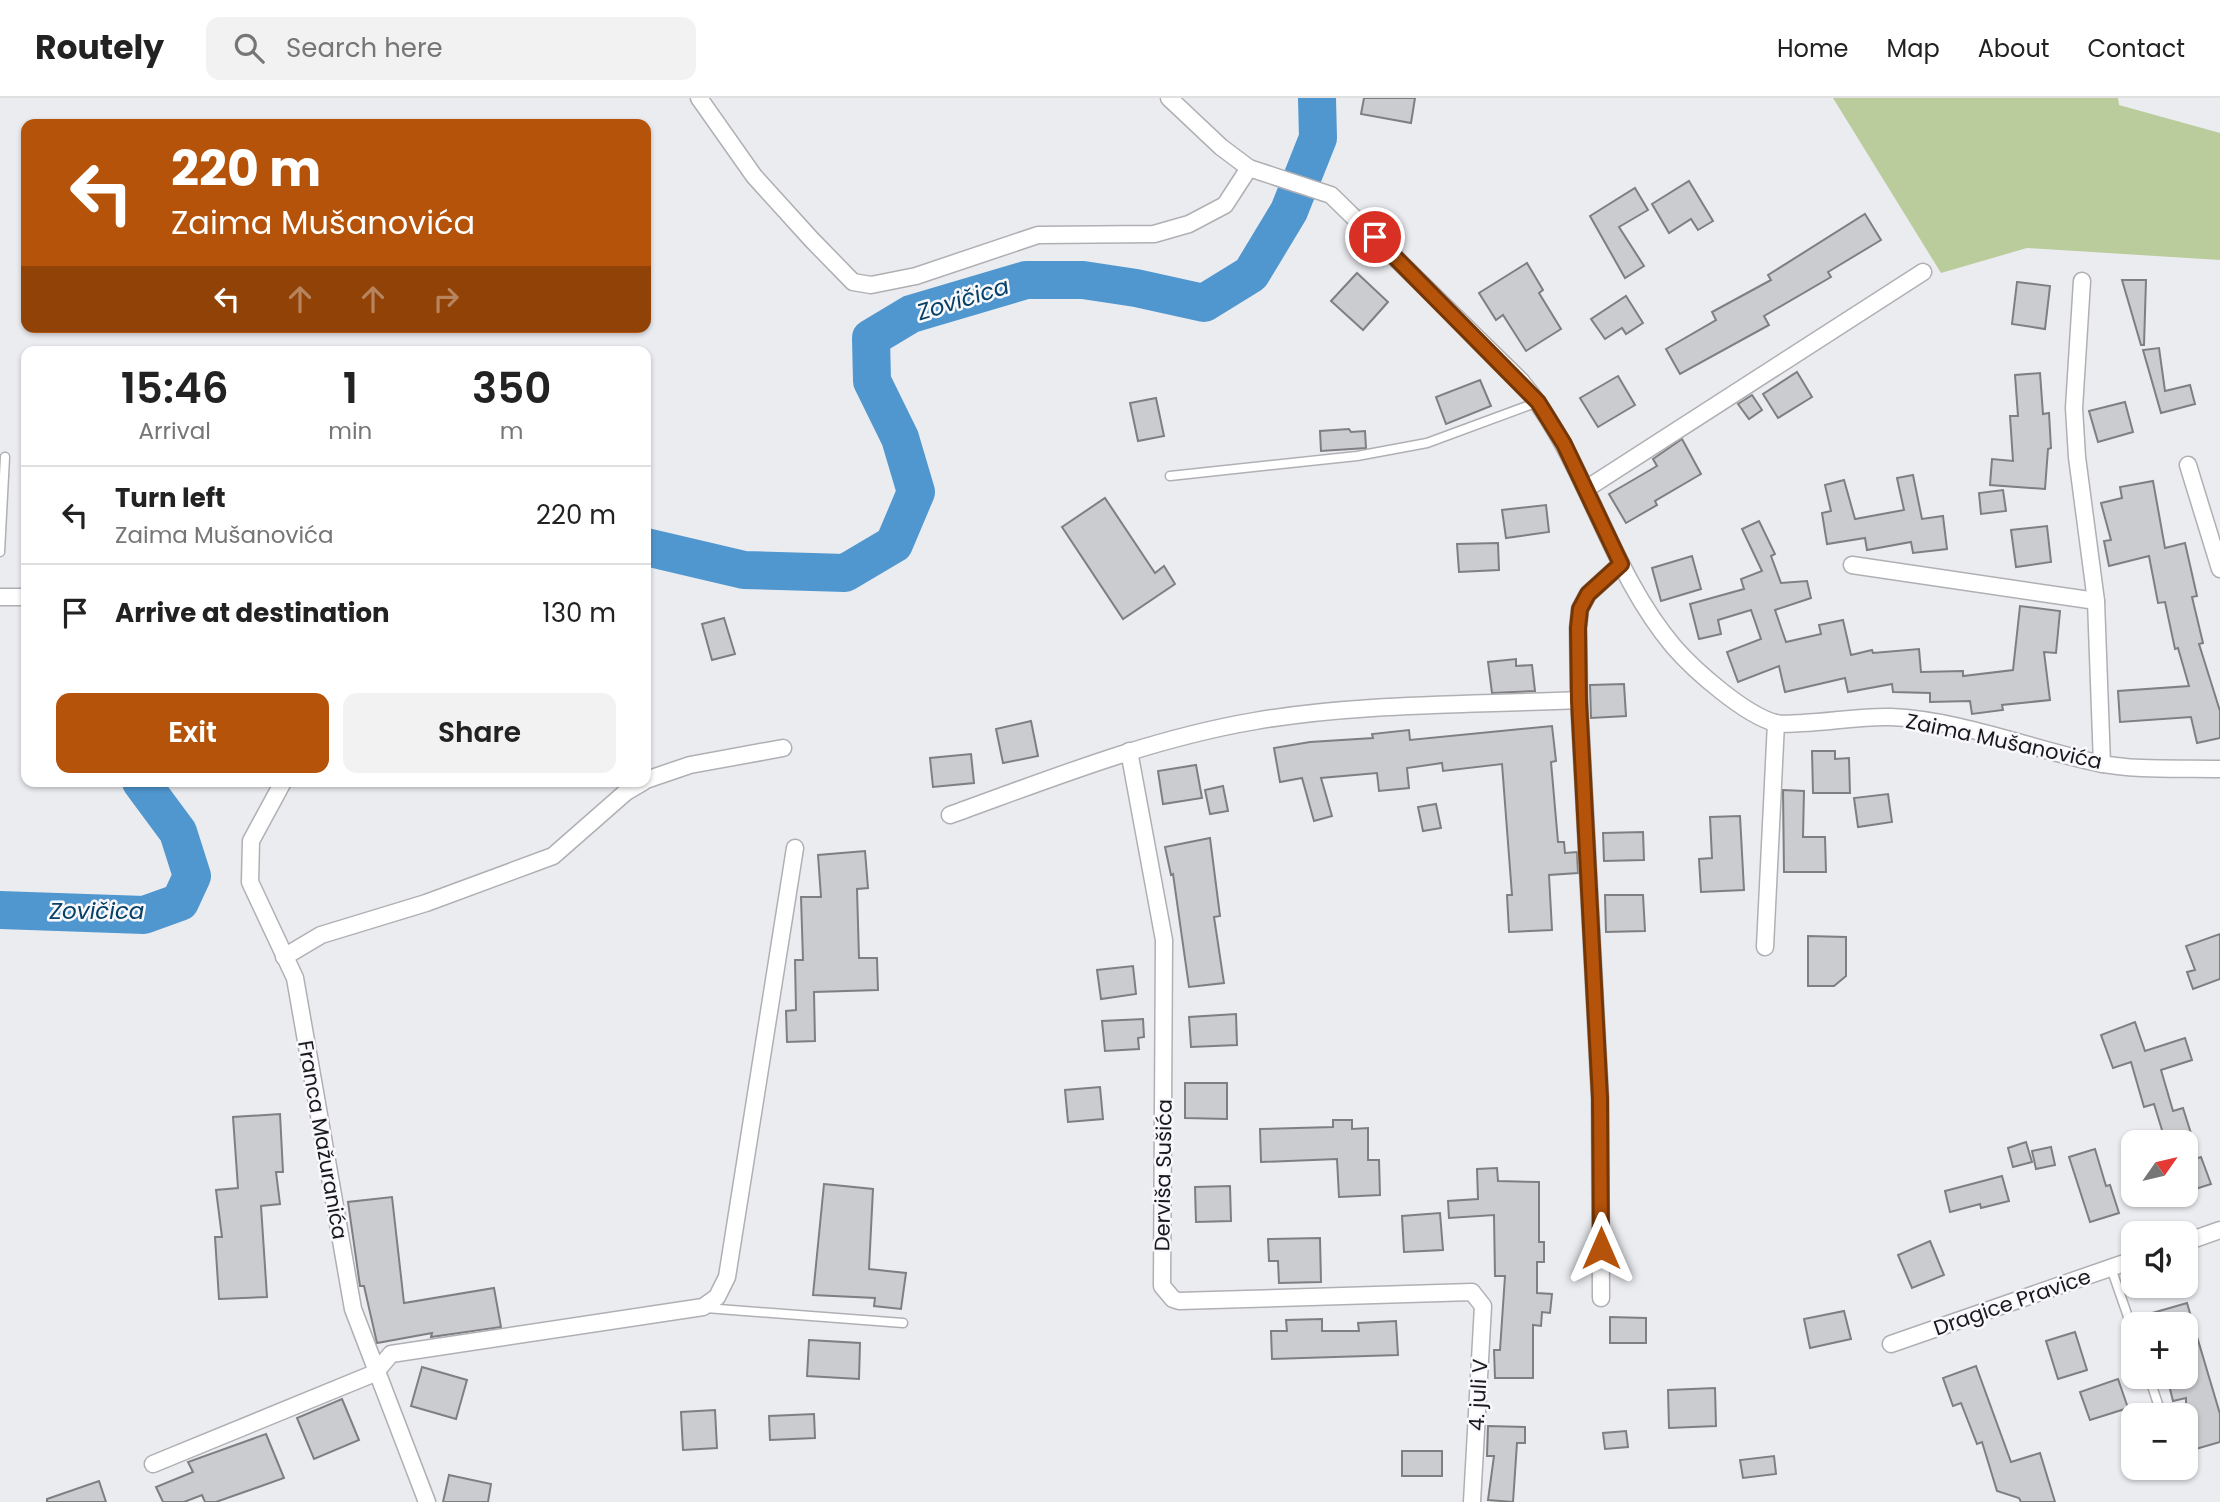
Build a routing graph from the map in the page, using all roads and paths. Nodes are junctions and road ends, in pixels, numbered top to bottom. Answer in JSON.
{"nodes":[{"id":1,"x":699,"y":98,"type":"edge"},
{"id":2,"x":1169,"y":98,"type":"edge"},
{"id":3,"x":1249,"y":168,"type":"junction"},
{"id":4,"x":1923,"y":272,"type":"dead end"},
{"id":5,"x":2082,"y":281,"type":"dead end"},
{"id":6,"x":1538,"y":402,"type":"junction"},
{"id":7,"x":5,"y":457,"type":"dead end"},
{"id":8,"x":2188,"y":465,"type":"dead end"},
{"id":9,"x":1170,"y":476,"type":"dead end"},
{"id":10,"x":1586,"y":489,"type":"junction"},
{"id":11,"x":0,"y":552,"type":"edge"},
{"id":12,"x":1621,"y":564,"type":"junction"},
{"id":13,"x":1852,"y":565,"type":"dead end"},
{"id":14,"x":2220,"y":569,"type":"edge"},
{"id":15,"x":0,"y":596,"type":"edge"},
{"id":16,"x":21,"y":597,"type":"edge"},
{"id":17,"x":2096,"y":601,"type":"junction"},
{"id":18,"x":1579,"y":701,"type":"junction"},
{"id":19,"x":1776,"y":723,"type":"junction"},
{"id":20,"x":783,"y":748,"type":"dead end"},
{"id":21,"x":1129,"y":751,"type":"junction"},
{"id":22,"x":2102,"y":764,"type":"junction"},
{"id":23,"x":2220,"y":769,"type":"edge"},
{"id":24,"x":651,"y":779,"type":"edge"},
{"id":25,"x":280,"y":787,"type":"edge"},
{"id":26,"x":634,"y":787,"type":"edge"},
{"id":27,"x":950,"y":816,"type":"dead end"},
{"id":28,"x":795,"y":848,"type":"dead end"},
{"id":29,"x":1765,"y":947,"type":"dead end"},
{"id":30,"x":284,"y":957,"type":"junction"},
{"id":31,"x":2220,"y":1230,"type":"edge"},
{"id":32,"x":2198,"y":1238,"type":"edge"},
{"id":33,"x":2121,"y":1264,"type":"edge"},
{"id":34,"x":2111,"y":1268,"type":"junction"},
{"id":35,"x":1472,"y":1292,"type":"joint"},
{"id":36,"x":1601,"y":1298,"type":"dead end"},
{"id":37,"x":703,"y":1307,"type":"junction"},
{"id":38,"x":2126,"y":1312,"type":"edge"},
{"id":39,"x":903,"y":1323,"type":"dead end"},
{"id":40,"x":1891,"y":1344,"type":"dead end"},
{"id":41,"x":375,"y":1373,"type":"junction"},
{"id":42,"x":153,"y":1464,"type":"dead end"},
{"id":43,"x":427,"y":1502,"type":"edge"},
{"id":44,"x":1472,"y":1502,"type":"edge"}],
"edges":[{"from":1,"to":3,"type":"street"},
{"from":2,"to":3,"type":"street"},
{"from":3,"to":6,"type":"street"},
{"from":4,"to":10,"type":"street"},
{"from":5,"to":17,"type":"street"},
{"from":6,"to":9,"type":"lane"},
{"from":6,"to":10,"type":"street"},
{"from":7,"to":11,"type":"lane"},
{"from":8,"to":14,"type":"street"},
{"from":10,"to":12,"type":"street"},
{"from":12,"to":18,"type":"street"},
{"from":12,"to":19,"type":"street"},
{"from":13,"to":17,"type":"street"},
{"from":15,"to":16,"type":"street"},
{"from":17,"to":22,"type":"street"},
{"from":18,"to":21,"type":"street"},
{"from":18,"to":36,"type":"street"},
{"from":19,"to":22,"type":"street","name":"Zaima Mušanovića"},
{"from":19,"to":29,"type":"street"},
{"from":20,"to":24,"type":"street"},
{"from":21,"to":27,"type":"street"},
{"from":21,"to":35,"type":"street","name":"Derviša Sušića"},
{"from":22,"to":23,"type":"street","name":"Zaima Mušanovića"},
{"from":25,"to":30,"type":"street","name":"Franca Mažuranića"},
{"from":26,"to":30,"type":"street"},
{"from":28,"to":37,"type":"street"},
{"from":30,"to":41,"type":"street","name":"Franca Mažuranića"},
{"from":31,"to":32,"type":"street"},
{"from":33,"to":34,"type":"street","name":"Dragice Pravice"},
{"from":34,"to":38,"type":"lane"},
{"from":34,"to":40,"type":"street","name":"Dragice Pravice"},
{"from":35,"to":44,"type":"street","name":"4. juli V"},
{"from":37,"to":39,"type":"lane"},
{"from":37,"to":41,"type":"street"},
{"from":41,"to":42,"type":"street"},
{"from":41,"to":43,"type":"street","name":"Franca Mažuranića"}]}
